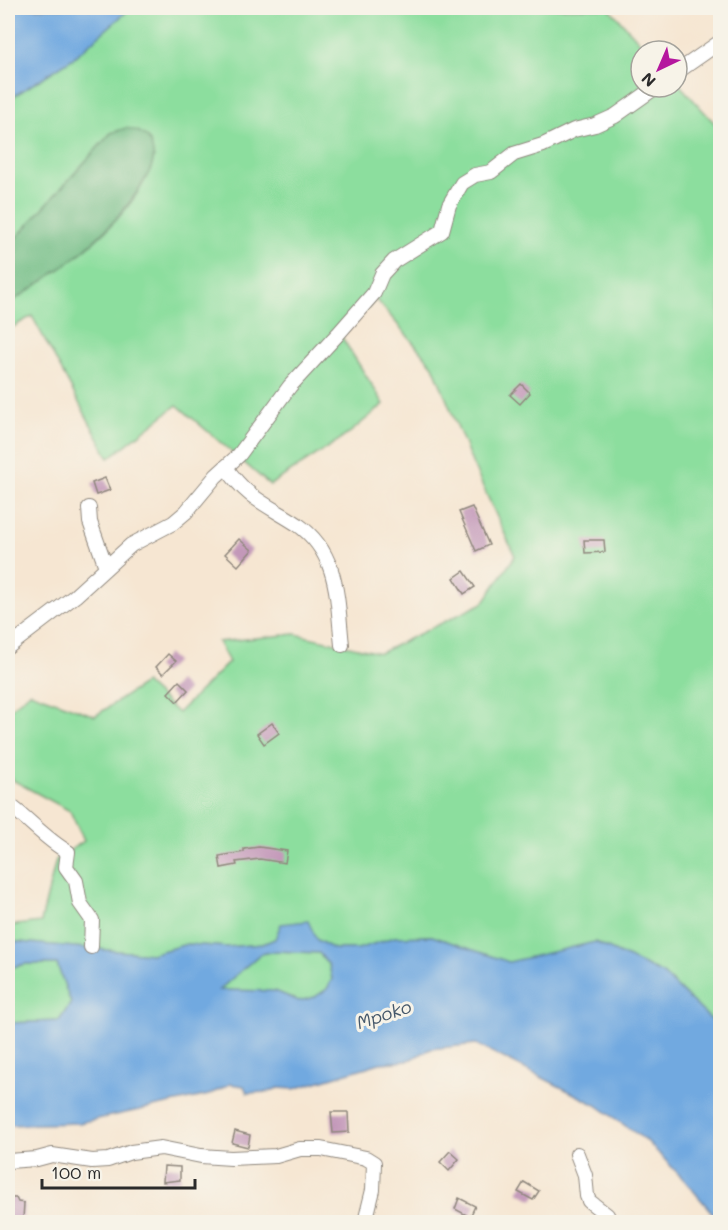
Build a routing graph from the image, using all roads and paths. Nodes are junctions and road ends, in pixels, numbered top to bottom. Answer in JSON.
{"nodes":[{"id":1,"x":720,"y":42,"type":"edge"},
{"id":2,"x":689,"y":64,"type":"edge"},
{"id":3,"x":639,"y":99,"type":"edge"},
{"id":4,"x":226,"y":467,"type":"junction"},
{"id":5,"x":89,"y":508,"type":"dead end"},
{"id":6,"x":106,"y":567,"type":"junction"},
{"id":7,"x":342,"y":645,"type":"dead end"},
{"id":8,"x":8,"y":647,"type":"edge"},
{"id":9,"x":8,"y":804,"type":"edge"},
{"id":10,"x":91,"y":947,"type":"dead end"},
{"id":11,"x":577,"y":1154,"type":"dead end"},
{"id":12,"x":8,"y":1161,"type":"edge"},
{"id":13,"x":364,"y":1222,"type":"edge"},
{"id":14,"x":610,"y":1222,"type":"edge"}],
"edges":[{"from":1,"to":2,"type":"street"},
{"from":3,"to":4,"type":"street"},
{"from":4,"to":6,"type":"street"},
{"from":4,"to":7,"type":"street"},
{"from":5,"to":6,"type":"street"},
{"from":6,"to":8,"type":"street"},
{"from":9,"to":10,"type":"street"},
{"from":11,"to":14,"type":"street"},
{"from":12,"to":13,"type":"street"}]}
